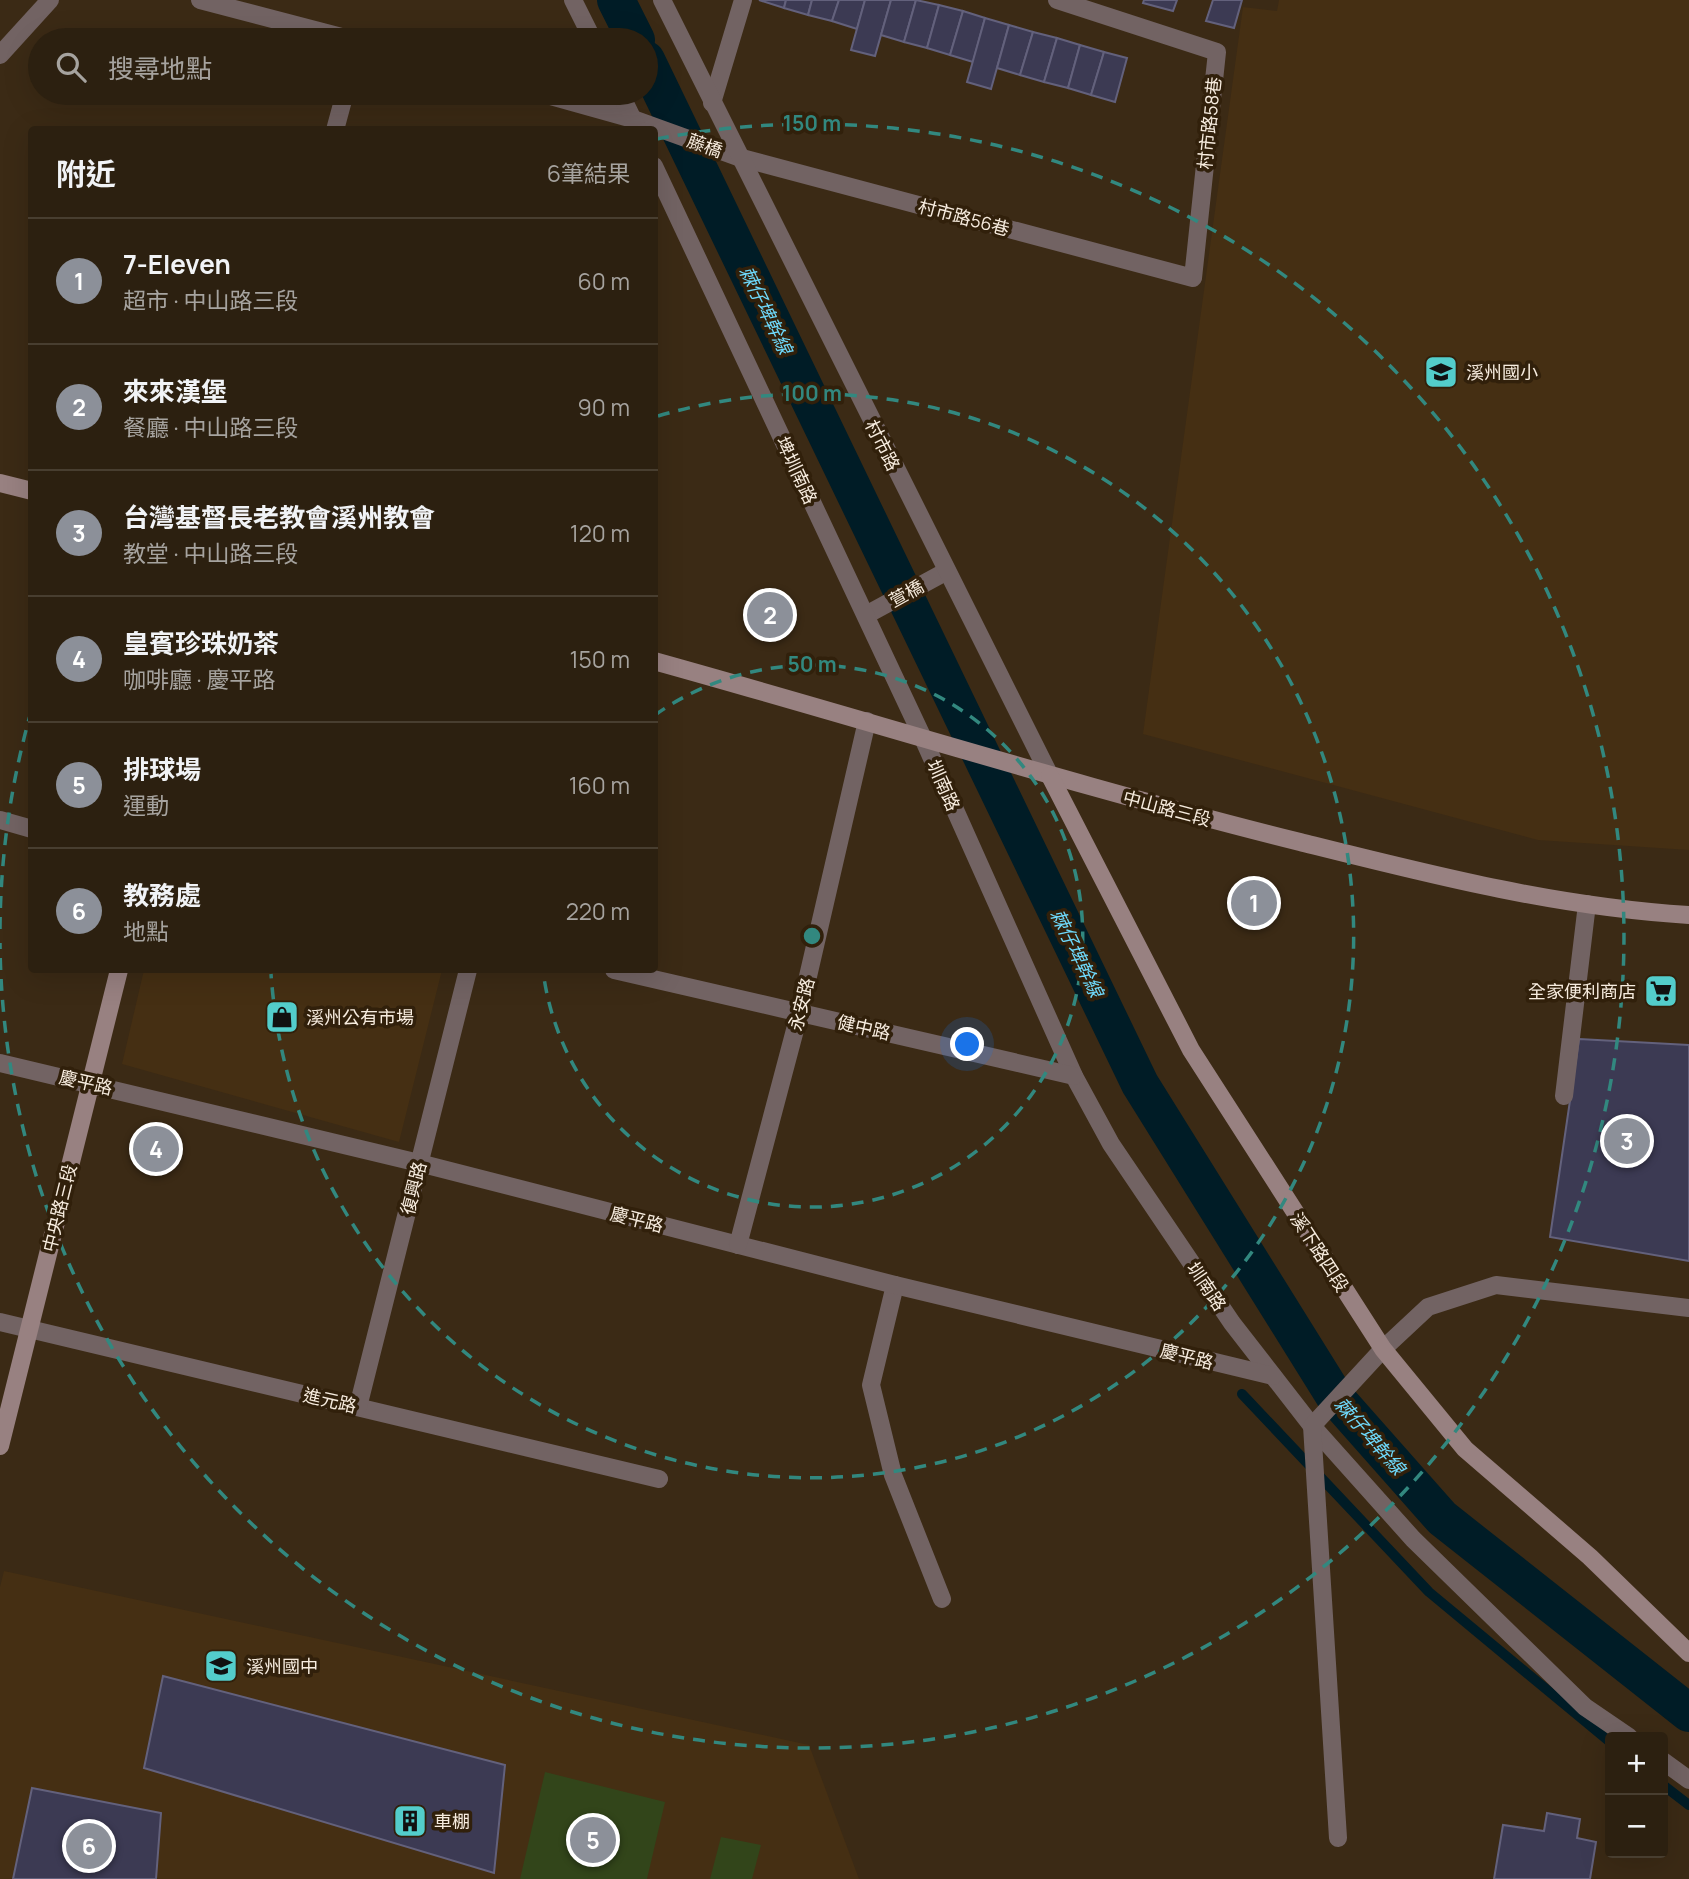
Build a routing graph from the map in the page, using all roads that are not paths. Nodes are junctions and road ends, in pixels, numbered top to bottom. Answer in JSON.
{"nodes":[{"id":1,"x":50,"y":0,"type":"edge"},
{"id":2,"x":200,"y":0,"type":"edge"},
{"id":3,"x":573,"y":0,"type":"edge"},
{"id":4,"x":662,"y":0,"type":"edge"},
{"id":5,"x":743,"y":0,"type":"edge"},
{"id":6,"x":1057,"y":0,"type":"edge"},
{"id":7,"x":307,"y":28,"type":"edge"},
{"id":8,"x":587,"y":28,"type":"edge"},
{"id":9,"x":0,"y":55,"type":"edge"},
{"id":10,"x":712,"y":103,"type":"junction"},
{"id":11,"x":342,"y":105,"type":"edge"},
{"id":12,"x":578,"y":105,"type":"edge"},
{"id":13,"x":626,"y":105,"type":"edge"},
{"id":14,"x":635,"y":123,"type":"edge"},
{"id":15,"x":336,"y":126,"type":"edge"},
{"id":16,"x":658,"y":131,"type":"edge"},
{"id":17,"x":737,"y":157,"type":"junction"},
{"id":18,"x":658,"y":174,"type":"edge"},
{"id":19,"x":1193,"y":278,"type":"joint"},
{"id":20,"x":0,"y":483,"type":"edge"},
{"id":21,"x":28,"y":490,"type":"edge"},
{"id":22,"x":947,"y":571,"type":"junction"},
{"id":23,"x":866,"y":615,"type":"junction"},
{"id":24,"x":658,"y":662,"type":"edge"},
{"id":25,"x":867,"y":721,"type":"junction"},
{"id":26,"x":922,"y":736,"type":"junction"},
{"id":27,"x":1050,"y":776,"type":"junction"},
{"id":28,"x":0,"y":821,"type":"edge"},
{"id":29,"x":28,"y":828,"type":"edge"},
{"id":30,"x":1587,"y":904,"type":"junction"},
{"id":31,"x":1689,"y":915,"type":"edge"},
{"id":32,"x":118,"y":973,"type":"edge"},
{"id":33,"x":467,"y":973,"type":"edge"},
{"id":34,"x":627,"y":973,"type":"edge"},
{"id":35,"x":800,"y":1012,"type":"junction"},
{"id":36,"x":0,"y":1063,"type":"edge"},
{"id":37,"x":1074,"y":1076,"type":"junction"},
{"id":38,"x":91,"y":1083,"type":"junction"},
{"id":39,"x":1564,"y":1096,"type":"dead end"},
{"id":40,"x":419,"y":1163,"type":"junction"},
{"id":41,"x":738,"y":1245,"type":"junction"},
{"id":42,"x":895,"y":1285,"type":"junction"},
{"id":43,"x":1689,"y":1308,"type":"edge"},
{"id":44,"x":0,"y":1322,"type":"edge"},
{"id":45,"x":29,"y":1329,"type":"junction"},
{"id":46,"x":1383,"y":1349,"type":"junction"},
{"id":47,"x":1273,"y":1376,"type":"junction"},
{"id":48,"x":358,"y":1407,"type":"junction"},
{"id":49,"x":1312,"y":1426,"type":"junction"},
{"id":50,"x":0,"y":1446,"type":"edge"},
{"id":51,"x":659,"y":1479,"type":"dead end"},
{"id":52,"x":942,"y":1599,"type":"dead end"},
{"id":53,"x":1689,"y":1653,"type":"edge"},
{"id":54,"x":1622,"y":1732,"type":"edge"},
{"id":55,"x":1668,"y":1765,"type":"edge"},
{"id":56,"x":1689,"y":1780,"type":"edge"},
{"id":57,"x":1338,"y":1838,"type":"dead end"}],
"edges":[{"from":1,"to":9,"type":"street"},
{"from":2,"to":7,"type":"street"},
{"from":3,"to":8,"type":"street"},
{"from":4,"to":10,"type":"street","name":"村市路"},
{"from":5,"to":10,"type":"street"},
{"from":6,"to":19,"type":"street","name":"村市路58巷"},
{"from":10,"to":17,"type":"street","name":"村市路"},
{"from":11,"to":15,"type":"street"},
{"from":12,"to":14,"type":"street","name":"藤橋"},
{"from":13,"to":14,"type":"street"},
{"from":16,"to":17,"type":"street","name":"藤橋"},
{"from":17,"to":19,"type":"street","name":"村市路56巷"},
{"from":17,"to":22,"type":"street","name":"村市路"},
{"from":18,"to":23,"type":"street","name":"埤圳南路"},
{"from":20,"to":21,"type":"main road"},
{"from":22,"to":23,"type":"street","name":"萱橋"},
{"from":22,"to":27,"type":"street","name":"村市路"},
{"from":23,"to":26,"type":"street","name":"埤圳南路"},
{"from":24,"to":25,"type":"main road","name":"中山路三段"},
{"from":25,"to":26,"type":"main road","name":"中山路三段"},
{"from":25,"to":35,"type":"street","name":"永安路"},
{"from":26,"to":27,"type":"main road","name":"中山路三段"},
{"from":26,"to":37,"type":"street","name":"圳南路"},
{"from":27,"to":30,"type":"main road","name":"中山路三段"},
{"from":27,"to":46,"type":"main road","name":"溪下路四段"},
{"from":28,"to":29,"type":"street"},
{"from":30,"to":31,"type":"main road","name":"中山路三段"},
{"from":30,"to":39,"type":"street"},
{"from":32,"to":38,"type":"main road","name":"中央路三段"},
{"from":33,"to":40,"type":"street","name":"復興路"},
{"from":34,"to":35,"type":"street","name":"健中路"},
{"from":35,"to":37,"type":"street","name":"健中路"},
{"from":35,"to":41,"type":"street","name":"永安路"},
{"from":36,"to":38,"type":"street","name":"慶平路"},
{"from":37,"to":47,"type":"street","name":"圳南路"},
{"from":38,"to":40,"type":"street","name":"慶平路"},
{"from":38,"to":45,"type":"main road","name":"中央路三段"},
{"from":40,"to":41,"type":"street","name":"慶平路"},
{"from":40,"to":48,"type":"street","name":"復興路"},
{"from":41,"to":42,"type":"street","name":"慶平路"},
{"from":42,"to":47,"type":"street","name":"慶平路"},
{"from":42,"to":52,"type":"street"},
{"from":43,"to":46,"type":"street"},
{"from":44,"to":45,"type":"street","name":"進元路"},
{"from":45,"to":48,"type":"street","name":"進元路"},
{"from":45,"to":50,"type":"main road","name":"中央路三段"},
{"from":46,"to":49,"type":"street"},
{"from":46,"to":53,"type":"main road","name":"溪下路四段"},
{"from":47,"to":49,"type":"street","name":"圳南路"},
{"from":48,"to":51,"type":"street","name":"進元路"},
{"from":49,"to":54,"type":"street","name":"圳南路"},
{"from":49,"to":57,"type":"street"},
{"from":55,"to":56,"type":"street"}]}
